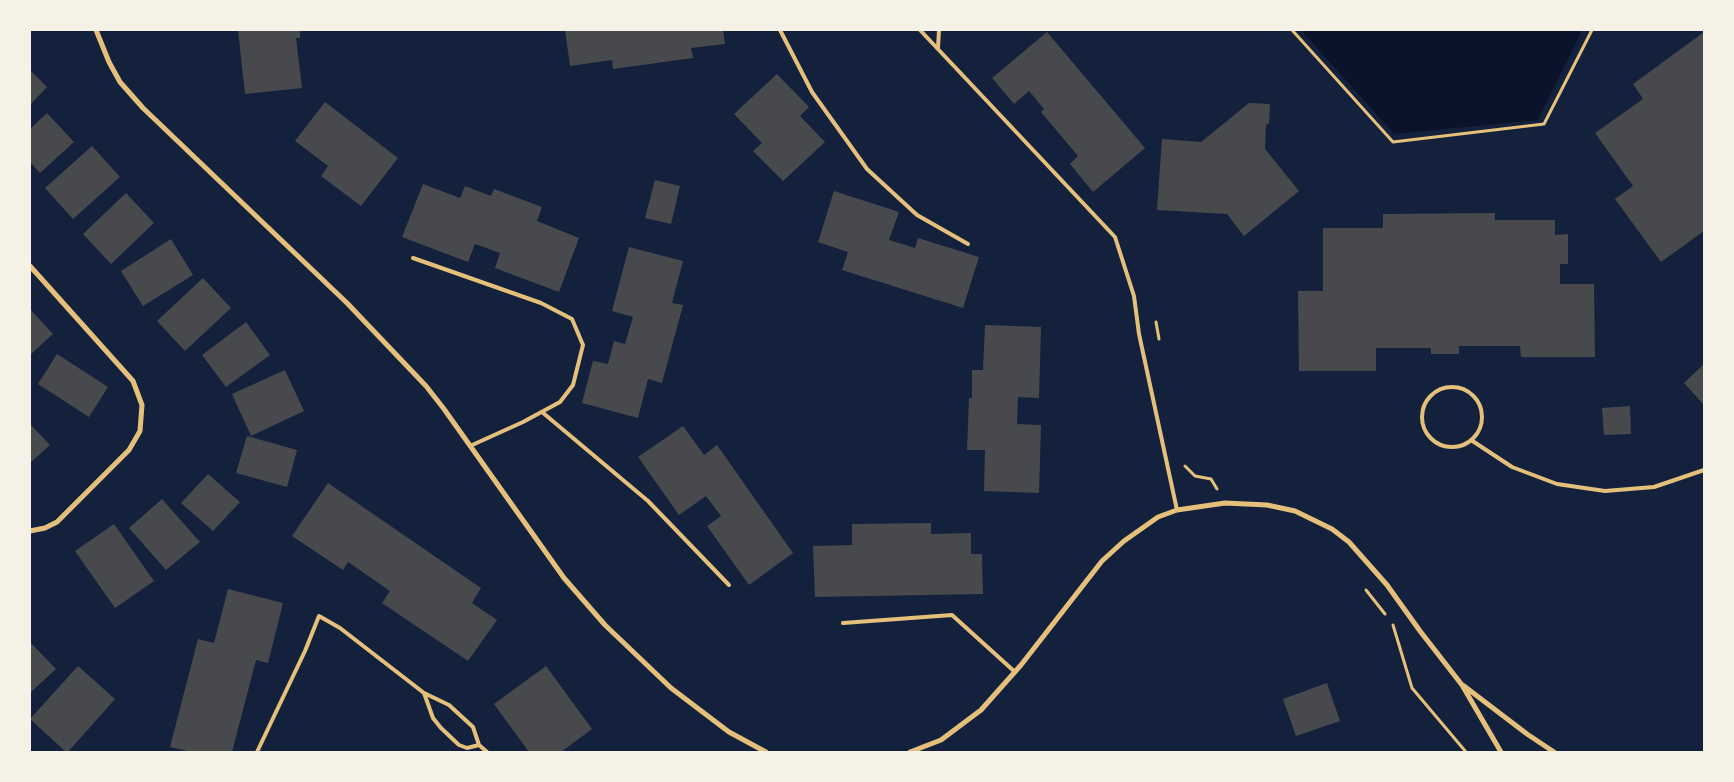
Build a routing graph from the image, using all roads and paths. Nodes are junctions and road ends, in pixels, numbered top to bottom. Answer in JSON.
{"nodes":[{"id":1,"x":96,"y":30,"type":"edge"},
{"id":2,"x":780,"y":30,"type":"edge"},
{"id":3,"x":920,"y":30,"type":"edge"},
{"id":4,"x":940,"y":30,"type":"edge"},
{"id":5,"x":1292,"y":30,"type":"edge"},
{"id":6,"x":1592,"y":30,"type":"edge"},
{"id":7,"x":938,"y":48,"type":"junction"},
{"id":8,"x":968,"y":244,"type":"dead end"},
{"id":9,"x":413,"y":258,"type":"dead end"},
{"id":10,"x":30,"y":266,"type":"edge"},
{"id":11,"x":542,"y":412,"type":"junction"},
{"id":12,"x":1471,"y":440,"type":"junction"},
{"id":13,"x":470,"y":446,"type":"junction"},
{"id":14,"x":1704,"y":470,"type":"edge"},
{"id":15,"x":1177,"y":510,"type":"junction"},
{"id":16,"x":30,"y":531,"type":"edge"},
{"id":17,"x":729,"y":585,"type":"dead end"},
{"id":18,"x":843,"y":623,"type":"dead end"},
{"id":19,"x":1015,"y":672,"type":"junction"},
{"id":20,"x":1462,"y":685,"type":"junction"},
{"id":21,"x":424,"y":693,"type":"junction"},
{"id":22,"x":479,"y":745,"type":"junction"},
{"id":23,"x":257,"y":752,"type":"edge"},
{"id":24,"x":487,"y":752,"type":"edge"},
{"id":25,"x":766,"y":752,"type":"edge"},
{"id":26,"x":910,"y":752,"type":"edge"},
{"id":27,"x":1501,"y":752,"type":"edge"},
{"id":28,"x":1554,"y":752,"type":"edge"}],
"edges":[{"from":1,"to":13,"type":"street"},
{"from":2,"to":8,"type":"lane"},
{"from":3,"to":7,"type":"lane"},
{"from":4,"to":7,"type":"lane"},
{"from":5,"to":6,"type":"path"},
{"from":7,"to":15,"type":"lane"},
{"from":9,"to":11,"type":"lane"},
{"from":10,"to":16,"type":"street"},
{"from":11,"to":13,"type":"lane"},
{"from":11,"to":17,"type":"lane"},
{"from":12,"to":12,"type":"lane"},
{"from":12,"to":14,"type":"lane"},
{"from":13,"to":25,"type":"street"},
{"from":15,"to":19,"type":"street"},
{"from":15,"to":20,"type":"street"},
{"from":18,"to":19,"type":"lane"},
{"from":19,"to":26,"type":"street"},
{"from":20,"to":27,"type":"street"},
{"from":20,"to":28,"type":"street"},
{"from":21,"to":22,"type":"lane"},
{"from":21,"to":22,"type":"lane"},
{"from":21,"to":23,"type":"lane"},
{"from":22,"to":24,"type":"lane"}]}
